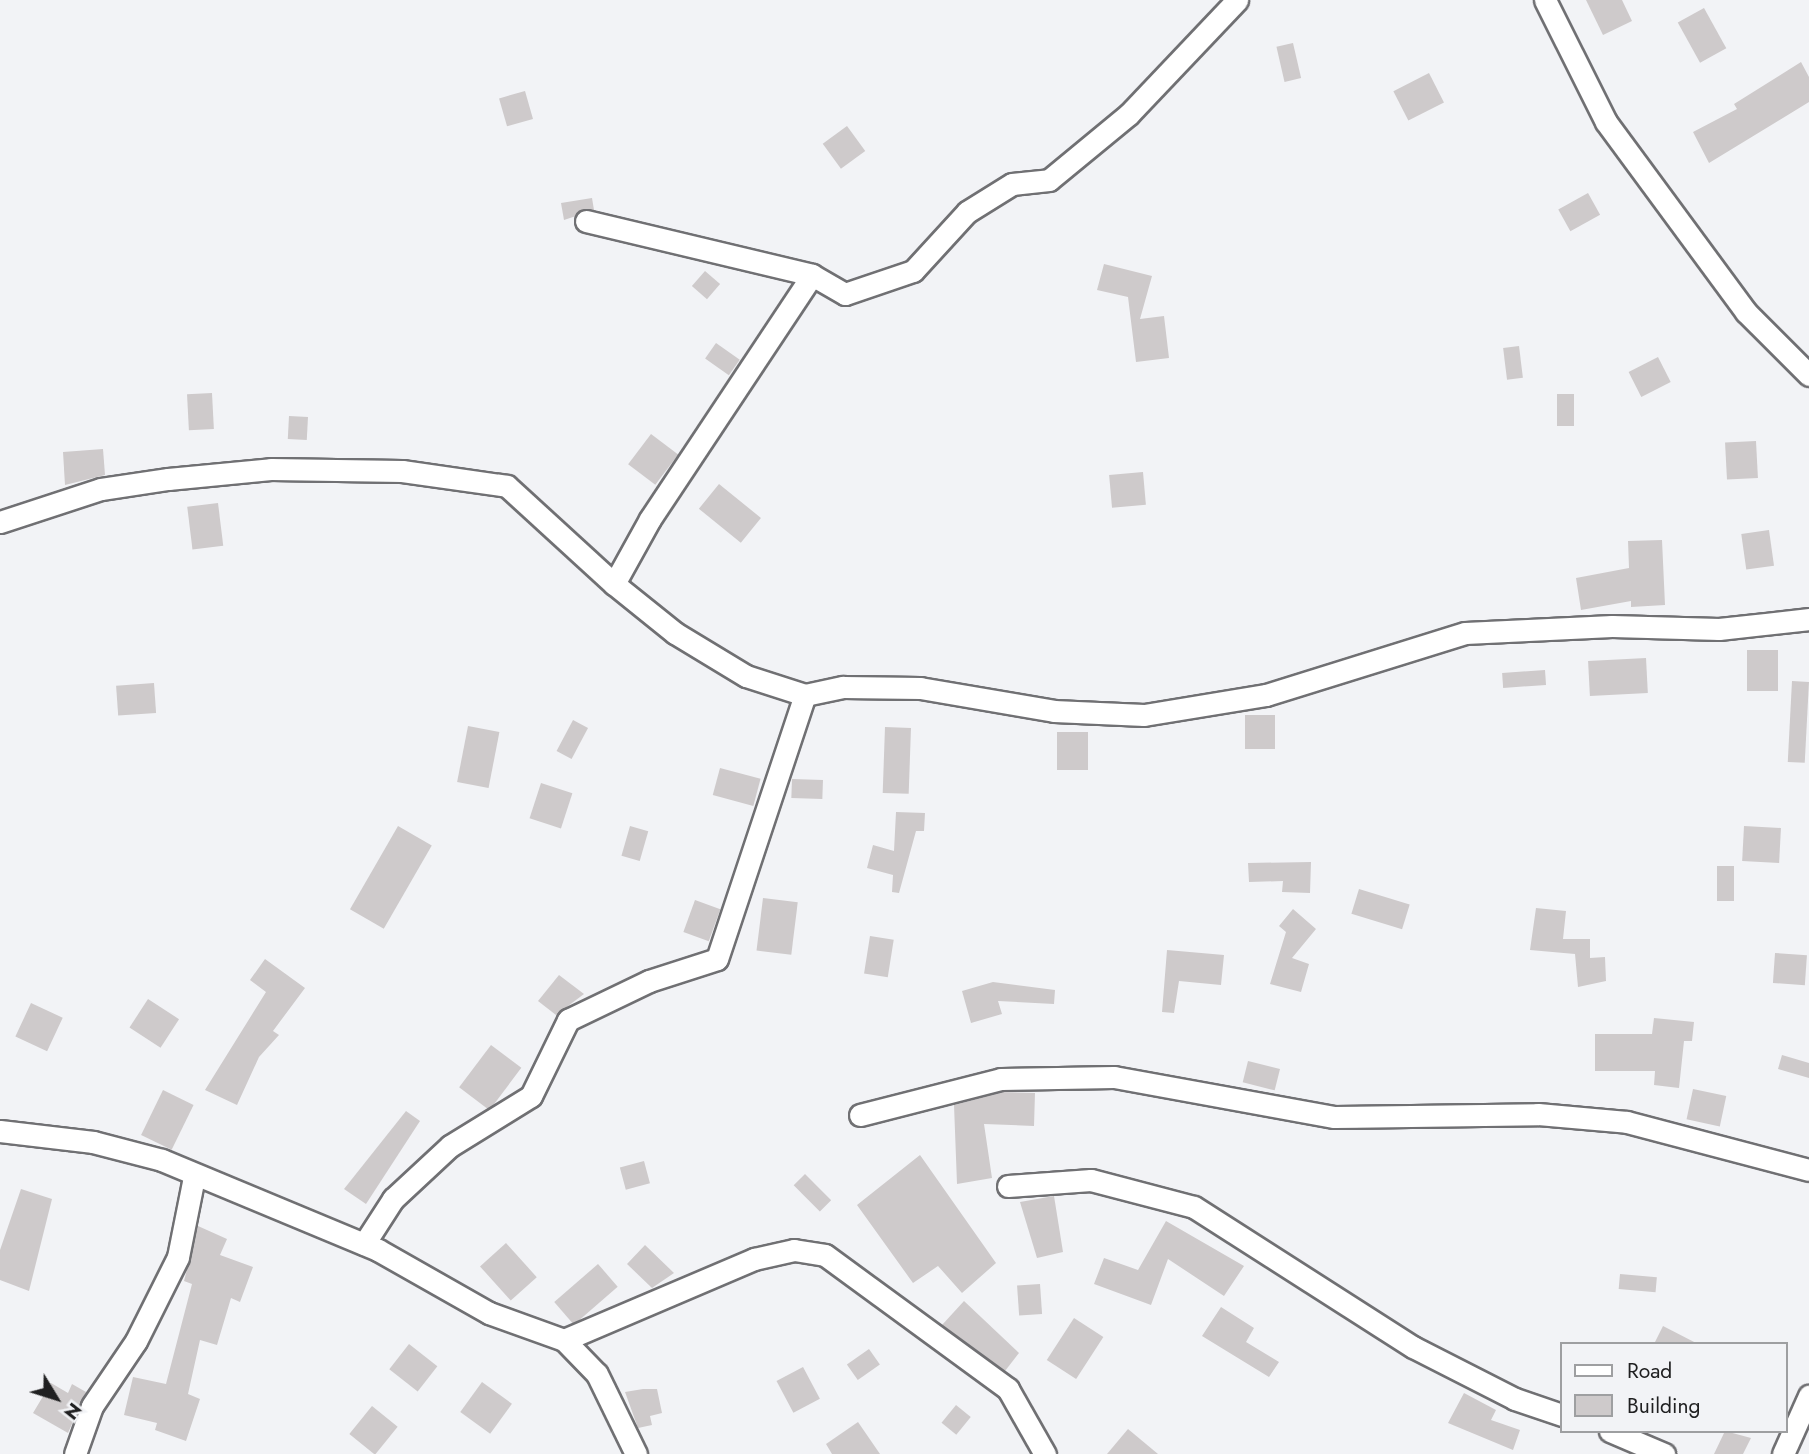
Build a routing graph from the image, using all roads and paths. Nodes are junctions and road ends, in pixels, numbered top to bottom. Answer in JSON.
{"nodes":[{"id":1,"x":1237,"y":0,"type":"edge"},
{"id":2,"x":1545,"y":0,"type":"edge"},
{"id":3,"x":586,"y":221,"type":"dead end"},
{"id":4,"x":812,"y":275,"type":"junction"},
{"id":5,"x":1809,"y":375,"type":"edge"},
{"id":6,"x":0,"y":523,"type":"edge"},
{"id":7,"x":614,"y":584,"type":"junction"},
{"id":8,"x":1809,"y":620,"type":"edge"},
{"id":9,"x":805,"y":695,"type":"junction"},
{"id":10,"x":860,"y":1115,"type":"dead end"},
{"id":11,"x":0,"y":1131,"type":"edge"},
{"id":12,"x":1809,"y":1170,"type":"edge"},
{"id":13,"x":194,"y":1177,"type":"junction"},
{"id":14,"x":1008,"y":1186,"type":"dead end"},
{"id":15,"x":364,"y":1244,"type":"junction"},
{"id":16,"x":564,"y":1340,"type":"junction"},
{"id":17,"x":1809,"y":1396,"type":"edge"},
{"id":18,"x":1560,"y":1414,"type":"edge"},
{"id":19,"x":1616,"y":1433,"type":"edge"},
{"id":20,"x":75,"y":1454,"type":"edge"},
{"id":21,"x":636,"y":1454,"type":"edge"},
{"id":22,"x":1045,"y":1454,"type":"edge"},
{"id":23,"x":1664,"y":1454,"type":"edge"},
{"id":24,"x":1783,"y":1454,"type":"edge"}],
"edges":[{"from":1,"to":4,"type":"street"},
{"from":2,"to":5,"type":"street"},
{"from":3,"to":4,"type":"street"},
{"from":4,"to":7,"type":"street"},
{"from":6,"to":7,"type":"street"},
{"from":7,"to":9,"type":"street"},
{"from":8,"to":9,"type":"street"},
{"from":9,"to":15,"type":"street"},
{"from":10,"to":12,"type":"street"},
{"from":11,"to":13,"type":"street"},
{"from":13,"to":15,"type":"street"},
{"from":13,"to":20,"type":"street"},
{"from":14,"to":18,"type":"street"},
{"from":15,"to":16,"type":"street"},
{"from":16,"to":21,"type":"street"},
{"from":16,"to":22,"type":"street"},
{"from":17,"to":24,"type":"street"},
{"from":19,"to":23,"type":"street"}]}
